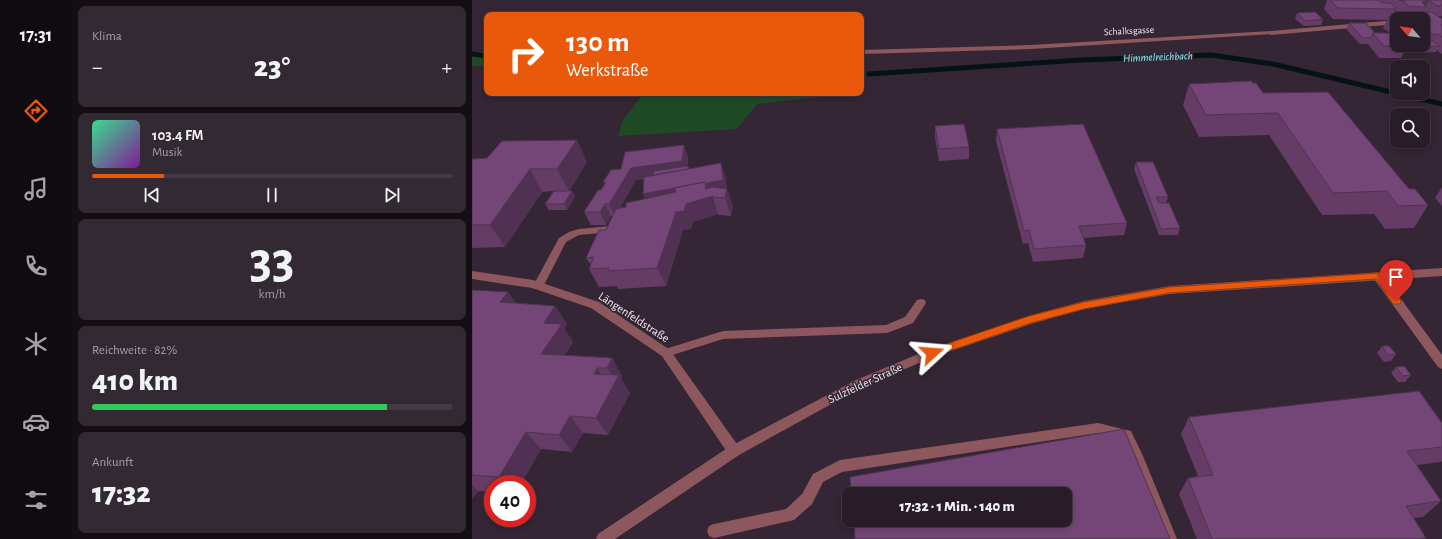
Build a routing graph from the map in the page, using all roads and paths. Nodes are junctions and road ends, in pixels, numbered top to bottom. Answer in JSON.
{"nodes":[{"id":1,"x":1390,"y":23,"type":"edge"},
{"id":2,"x":864,"y":52,"type":"edge"},
{"id":3,"x":617,"y":220,"type":"edge"},
{"id":4,"x":1442,"y":272,"type":"edge"},
{"id":5,"x":472,"y":275,"type":"edge"},
{"id":6,"x":1378,"y":276,"type":"junction"},
{"id":7,"x":538,"y":286,"type":"junction"},
{"id":8,"x":921,"y":303,"type":"dead end"},
{"id":9,"x":666,"y":353,"type":"junction"},
{"id":10,"x":1442,"y":364,"type":"edge"},
{"id":11,"x":734,"y":451,"type":"junction"},
{"id":12,"x":714,"y":531,"type":"dead end"},
{"id":13,"x":603,"y":539,"type":"edge"},
{"id":14,"x":1170,"y":539,"type":"edge"}],
"edges":[{"from":1,"to":2,"type":"street","name":"Schalksgasse"},
{"from":3,"to":7,"type":"street"},
{"from":4,"to":6,"type":"street","name":"Sulzfelder Straße"},
{"from":5,"to":7,"type":"street","name":"Längenfeldstraße"},
{"from":6,"to":10,"type":"street"},
{"from":6,"to":11,"type":"street","name":"Sulzfelder Straße"},
{"from":7,"to":9,"type":"street","name":"Längenfeldstraße"},
{"from":8,"to":9,"type":"street"},
{"from":9,"to":11,"type":"street","name":"Längenfeldstraße"},
{"from":11,"to":13,"type":"street","name":"Sulzfelder Straße"},
{"from":12,"to":14,"type":"street"}]}
